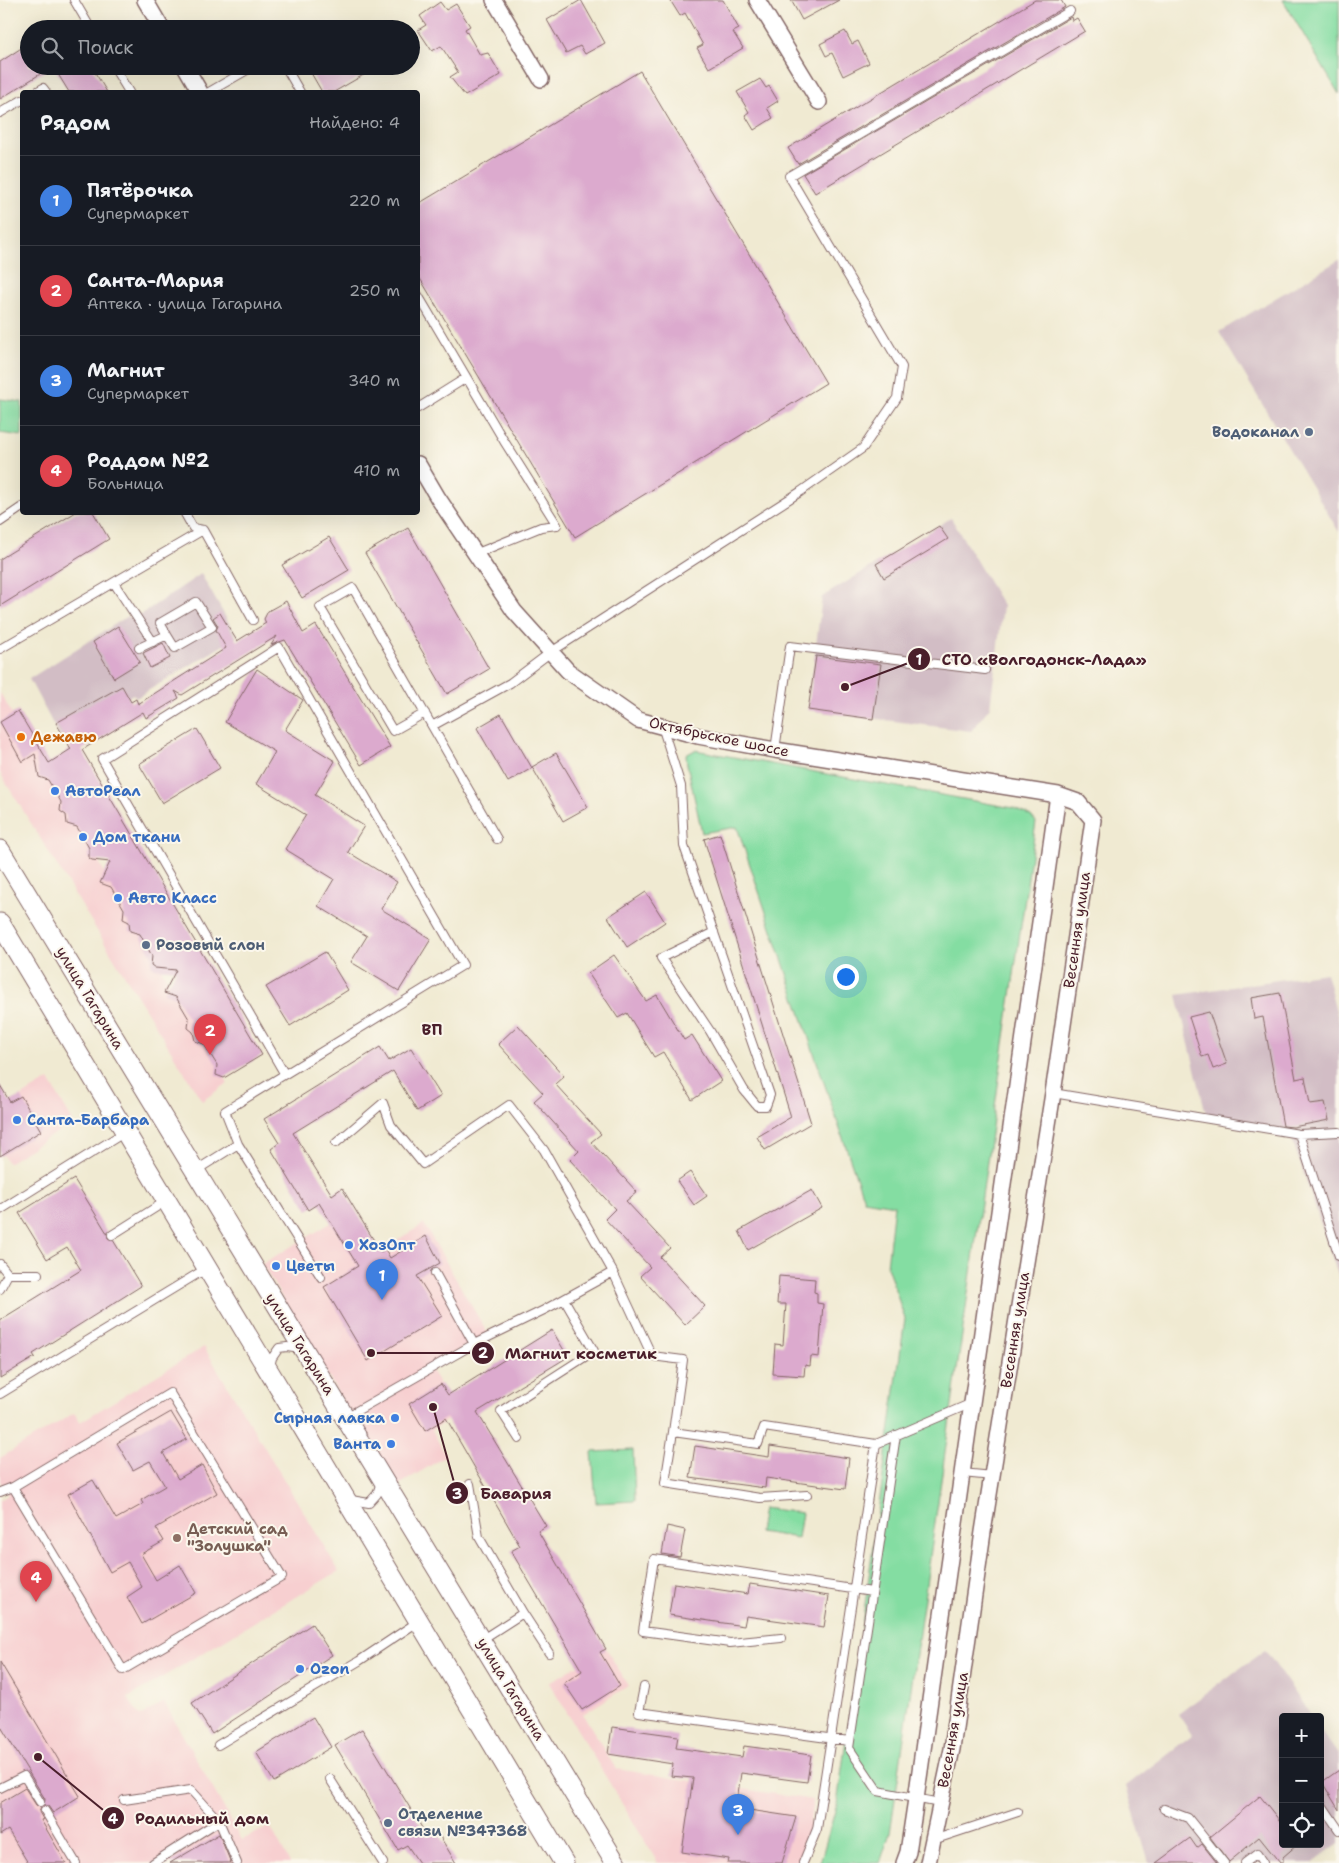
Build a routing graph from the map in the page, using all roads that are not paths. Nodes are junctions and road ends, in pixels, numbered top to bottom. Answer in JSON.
{"nodes":[{"id":1,"x":74,"y":0,"type":"edge"},
{"id":2,"x":145,"y":0,"type":"edge"},
{"id":3,"x":494,"y":0,"type":"edge"},
{"id":4,"x":757,"y":0,"type":"edge"},
{"id":5,"x":1070,"y":11,"type":"dead end"},
{"id":6,"x":86,"y":20,"type":"edge"},
{"id":7,"x":157,"y":20,"type":"edge"},
{"id":8,"x":119,"y":75,"type":"edge"},
{"id":9,"x":190,"y":75,"type":"edge"},
{"id":10,"x":238,"y":75,"type":"edge"},
{"id":11,"x":290,"y":75,"type":"edge"},
{"id":12,"x":541,"y":79,"type":"dead end"},
{"id":13,"x":128,"y":90,"type":"edge"},
{"id":14,"x":199,"y":90,"type":"edge"},
{"id":15,"x":212,"y":90,"type":"edge"},
{"id":16,"x":299,"y":90,"type":"edge"},
{"id":17,"x":20,"y":101,"type":"edge"},
{"id":18,"x":819,"y":102,"type":"dead end"},
{"id":19,"x":0,"y":113,"type":"edge"},
{"id":20,"x":420,"y":298,"type":"edge"},
{"id":21,"x":466,"y":378,"type":"junction"},
{"id":22,"x":420,"y":407,"type":"edge"},
{"id":23,"x":420,"y":467,"type":"edge"},
{"id":24,"x":20,"y":508,"type":"edge"},
{"id":25,"x":186,"y":515,"type":"edge"},
{"id":26,"x":0,"y":522,"type":"edge"},
{"id":27,"x":203,"y":530,"type":"junction"},
{"id":28,"x":475,"y":554,"type":"junction"},
{"id":29,"x":114,"y":583,"type":"junction"},
{"id":30,"x":254,"y":620,"type":"dead end"},
{"id":31,"x":166,"y":635,"type":"junction"},
{"id":32,"x":153,"y":642,"type":"junction"},
{"id":33,"x":139,"y":648,"type":"dead end"},
{"id":34,"x":0,"y":649,"type":"edge"},
{"id":35,"x":551,"y":652,"type":"junction"},
{"id":36,"x":985,"y":670,"type":"dead end"},
{"id":37,"x":424,"y":713,"type":"junction"},
{"id":38,"x":432,"y":726,"type":"junction"},
{"id":39,"x":662,"y":726,"type":"junction"},
{"id":40,"x":775,"y":750,"type":"junction"},
{"id":41,"x":1058,"y":794,"type":"junction"},
{"id":42,"x":1078,"y":802,"type":"joint"},
{"id":43,"x":497,"y":839,"type":"dead end"},
{"id":44,"x":0,"y":850,"type":"edge"},
{"id":45,"x":0,"y":923,"type":"edge"},
{"id":46,"x":714,"y":932,"type":"junction"},
{"id":47,"x":284,"y":1073,"type":"junction"},
{"id":48,"x":1053,"y":1093,"type":"junction"},
{"id":49,"x":125,"y":1132,"type":"junction"},
{"id":50,"x":1339,"y":1132,"type":"edge"},
{"id":51,"x":1300,"y":1134,"type":"junction"},
{"id":52,"x":336,"y":1143,"type":"dead end"},
{"id":53,"x":238,"y":1144,"type":"junction"},
{"id":54,"x":195,"y":1171,"type":"junction"},
{"id":55,"x":166,"y":1201,"type":"junction"},
{"id":56,"x":0,"y":1210,"type":"edge"},
{"id":57,"x":112,"y":1235,"type":"dead end"},
{"id":58,"x":1339,"y":1256,"type":"edge"},
{"id":59,"x":0,"y":1264,"type":"edge"},
{"id":60,"x":207,"y":1268,"type":"junction"},
{"id":61,"x":613,"y":1272,"type":"junction"},
{"id":62,"x":435,"y":1273,"type":"dead end"},
{"id":63,"x":8,"y":1274,"type":"junction"},
{"id":64,"x":38,"y":1274,"type":"dead end"},
{"id":65,"x":321,"y":1277,"type":"dead end"},
{"id":66,"x":0,"y":1288,"type":"edge"},
{"id":67,"x":564,"y":1299,"type":"junction"},
{"id":68,"x":474,"y":1344,"type":"junction"},
{"id":69,"x":303,"y":1350,"type":"junction"},
{"id":70,"x":269,"y":1372,"type":"junction"},
{"id":71,"x":0,"y":1394,"type":"edge"},
{"id":72,"x":972,"y":1402,"type":"junction"},
{"id":73,"x":346,"y":1417,"type":"junction"},
{"id":74,"x":673,"y":1432,"type":"junction"},
{"id":75,"x":896,"y":1435,"type":"junction"},
{"id":76,"x":519,"y":1439,"type":"dead end"},
{"id":77,"x":876,"y":1444,"type":"junction"},
{"id":78,"x":962,"y":1472,"type":"junction"},
{"id":79,"x":993,"y":1476,"type":"junction"},
{"id":80,"x":382,"y":1478,"type":"junction"},
{"id":81,"x":470,"y":1484,"type":"dead end"},
{"id":82,"x":13,"y":1487,"type":"junction"},
{"id":83,"x":0,"y":1492,"type":"edge"},
{"id":84,"x":807,"y":1495,"type":"dead end"},
{"id":85,"x":344,"y":1498,"type":"junction"},
{"id":86,"x":854,"y":1590,"type":"junction"},
{"id":87,"x":872,"y":1592,"type":"junction"},
{"id":88,"x":523,"y":1612,"type":"junction"},
{"id":89,"x":419,"y":1621,"type":"junction"},
{"id":90,"x":782,"y":1638,"type":"dead end"},
{"id":91,"x":481,"y":1640,"type":"junction"},
{"id":92,"x":549,"y":1653,"type":"dead end"},
{"id":93,"x":644,"y":1688,"type":"dead end"},
{"id":94,"x":831,"y":1738,"type":"junction"},
{"id":95,"x":850,"y":1741,"type":"junction"},
{"id":96,"x":218,"y":1745,"type":"dead end"},
{"id":97,"x":330,"y":1779,"type":"dead end"},
{"id":98,"x":0,"y":1788,"type":"edge"},
{"id":99,"x":916,"y":1799,"type":"junction"},
{"id":100,"x":124,"y":1800,"type":"dead end"},
{"id":101,"x":40,"y":1802,"type":"dead end"},
{"id":102,"x":940,"y":1803,"type":"junction"},
{"id":103,"x":1321,"y":1803,"type":"edge"},
{"id":104,"x":1164,"y":1809,"type":"dead end"},
{"id":105,"x":45,"y":1811,"type":"dead end"},
{"id":106,"x":1018,"y":1812,"type":"dead end"},
{"id":107,"x":219,"y":1821,"type":"junction"},
{"id":108,"x":1339,"y":1830,"type":"edge"},
{"id":109,"x":933,"y":1840,"type":"junction"},
{"id":110,"x":76,"y":1863,"type":"edge"},
{"id":111,"x":153,"y":1863,"type":"edge"},
{"id":112,"x":238,"y":1863,"type":"edge"},
{"id":113,"x":382,"y":1863,"type":"edge"},
{"id":114,"x":564,"y":1863,"type":"edge"},
{"id":115,"x":616,"y":1863,"type":"edge"},
{"id":116,"x":803,"y":1863,"type":"edge"},
{"id":117,"x":904,"y":1863,"type":"edge"},
{"id":118,"x":928,"y":1863,"type":"edge"},
{"id":119,"x":1224,"y":1863,"type":"edge"},
{"id":120,"x":1245,"y":1863,"type":"edge"},
{"id":121,"x":1263,"y":1863,"type":"edge"}],
"edges":[{"from":1,"to":6,"type":"lane"},
{"from":2,"to":7,"type":"street"},
{"from":3,"to":12,"type":"street"},
{"from":4,"to":18,"type":"street"},
{"from":5,"to":35,"type":"lane"},
{"from":8,"to":13,"type":"lane"},
{"from":9,"to":14,"type":"street"},
{"from":10,"to":15,"type":"lane"},
{"from":11,"to":16,"type":"lane"},
{"from":17,"to":19,"type":"lane"},
{"from":20,"to":21,"type":"lane"},
{"from":21,"to":22,"type":"lane"},
{"from":21,"to":28,"type":"lane"},
{"from":23,"to":28,"type":"street","name":"Октябрьское шоссе"},
{"from":24,"to":26,"type":"lane"},
{"from":25,"to":27,"type":"lane"},
{"from":27,"to":29,"type":"lane"},
{"from":27,"to":30,"type":"lane"},
{"from":28,"to":35,"type":"street","name":"Октябрьское шоссе"},
{"from":29,"to":32,"type":"lane"},
{"from":29,"to":34,"type":"lane"},
{"from":31,"to":31,"type":"lane"},
{"from":31,"to":32,"type":"lane"},
{"from":32,"to":33,"type":"lane"},
{"from":35,"to":38,"type":"lane"},
{"from":35,"to":39,"type":"street","name":"Октябрьское шоссе"},
{"from":36,"to":40,"type":"lane"},
{"from":37,"to":37,"type":"lane"},
{"from":37,"to":38,"type":"lane"},
{"from":38,"to":43,"type":"lane"},
{"from":39,"to":40,"type":"street","name":"Октябрьское шоссе"},
{"from":39,"to":46,"type":"lane"},
{"from":40,"to":41,"type":"street","name":"Октябрьское шоссе"},
{"from":41,"to":42,"type":"street","name":"Октябрьское шоссе"},
{"from":41,"to":72,"type":"street","name":"Весенняя улица"},
{"from":42,"to":48,"type":"street","name":"Весенняя улица"},
{"from":44,"to":54,"type":"street","name":"улица Гагарина"},
{"from":45,"to":49,"type":"street"},
{"from":46,"to":46,"type":"lane"},
{"from":47,"to":47,"type":"lane"},
{"from":47,"to":53,"type":"lane"},
{"from":48,"to":51,"type":"lane"},
{"from":48,"to":79,"type":"street","name":"Весенняя улица"},
{"from":49,"to":55,"type":"street"},
{"from":49,"to":56,"type":"lane"},
{"from":50,"to":51,"type":"lane"},
{"from":51,"to":58,"type":"lane"},
{"from":52,"to":61,"type":"lane"},
{"from":53,"to":54,"type":"lane"},
{"from":53,"to":65,"type":"lane"},
{"from":54,"to":69,"type":"street","name":"улица Гагарина"},
{"from":55,"to":57,"type":"lane"},
{"from":55,"to":60,"type":"street"},
{"from":59,"to":63,"type":"lane"},
{"from":60,"to":70,"type":"street"},
{"from":60,"to":71,"type":"lane"},
{"from":61,"to":67,"type":"lane"},
{"from":61,"to":74,"type":"lane"},
{"from":62,"to":68,"type":"lane"},
{"from":63,"to":64,"type":"lane"},
{"from":63,"to":66,"type":"lane"},
{"from":67,"to":68,"type":"lane"},
{"from":67,"to":76,"type":"lane"},
{"from":68,"to":73,"type":"lane"},
{"from":69,"to":70,"type":"lane"},
{"from":69,"to":73,"type":"street","name":"улица Гагарина"},
{"from":70,"to":85,"type":"street"},
{"from":72,"to":75,"type":"lane"},
{"from":72,"to":78,"type":"street","name":"Весенняя улица"},
{"from":73,"to":80,"type":"street","name":"улица Гагарина"},
{"from":74,"to":77,"type":"lane"},
{"from":74,"to":84,"type":"lane"},
{"from":75,"to":77,"type":"lane"},
{"from":75,"to":87,"type":"lane"},
{"from":77,"to":86,"type":"lane"},
{"from":78,"to":79,"type":"lane"},
{"from":78,"to":99,"type":"street","name":"Весенняя улица"},
{"from":79,"to":102,"type":"street","name":"Весенняя улица"},
{"from":80,"to":85,"type":"lane"},
{"from":80,"to":91,"type":"street","name":"улица Гагарина"},
{"from":81,"to":88,"type":"lane"},
{"from":82,"to":82,"type":"lane"},
{"from":82,"to":83,"type":"lane"},
{"from":85,"to":89,"type":"street"},
{"from":86,"to":87,"type":"lane"},
{"from":86,"to":90,"type":"lane"},
{"from":86,"to":94,"type":"lane"},
{"from":87,"to":95,"type":"lane"},
{"from":88,"to":91,"type":"lane"},
{"from":88,"to":92,"type":"lane"},
{"from":89,"to":96,"type":"lane"},
{"from":89,"to":114,"type":"street"},
{"from":91,"to":115,"type":"street","name":"улица Гагарина"},
{"from":93,"to":94,"type":"lane"},
{"from":94,"to":95,"type":"lane"},
{"from":94,"to":116,"type":"lane"},
{"from":95,"to":99,"type":"lane"},
{"from":97,"to":113,"type":"lane"},
{"from":98,"to":101,"type":"lane"},
{"from":99,"to":102,"type":"lane"},
{"from":99,"to":117,"type":"street","name":"Весенняя улица"},
{"from":100,"to":107,"type":"lane"},
{"from":102,"to":109,"type":"street","name":"Весенняя улица"},
{"from":103,"to":108,"type":"lane"},
{"from":104,"to":119,"type":"lane"},
{"from":105,"to":110,"type":"lane"},
{"from":106,"to":109,"type":"lane"},
{"from":107,"to":111,"type":"lane"},
{"from":107,"to":112,"type":"lane"},
{"from":109,"to":118,"type":"street","name":"Весенняя улица"},
{"from":120,"to":121,"type":"lane"}]}
